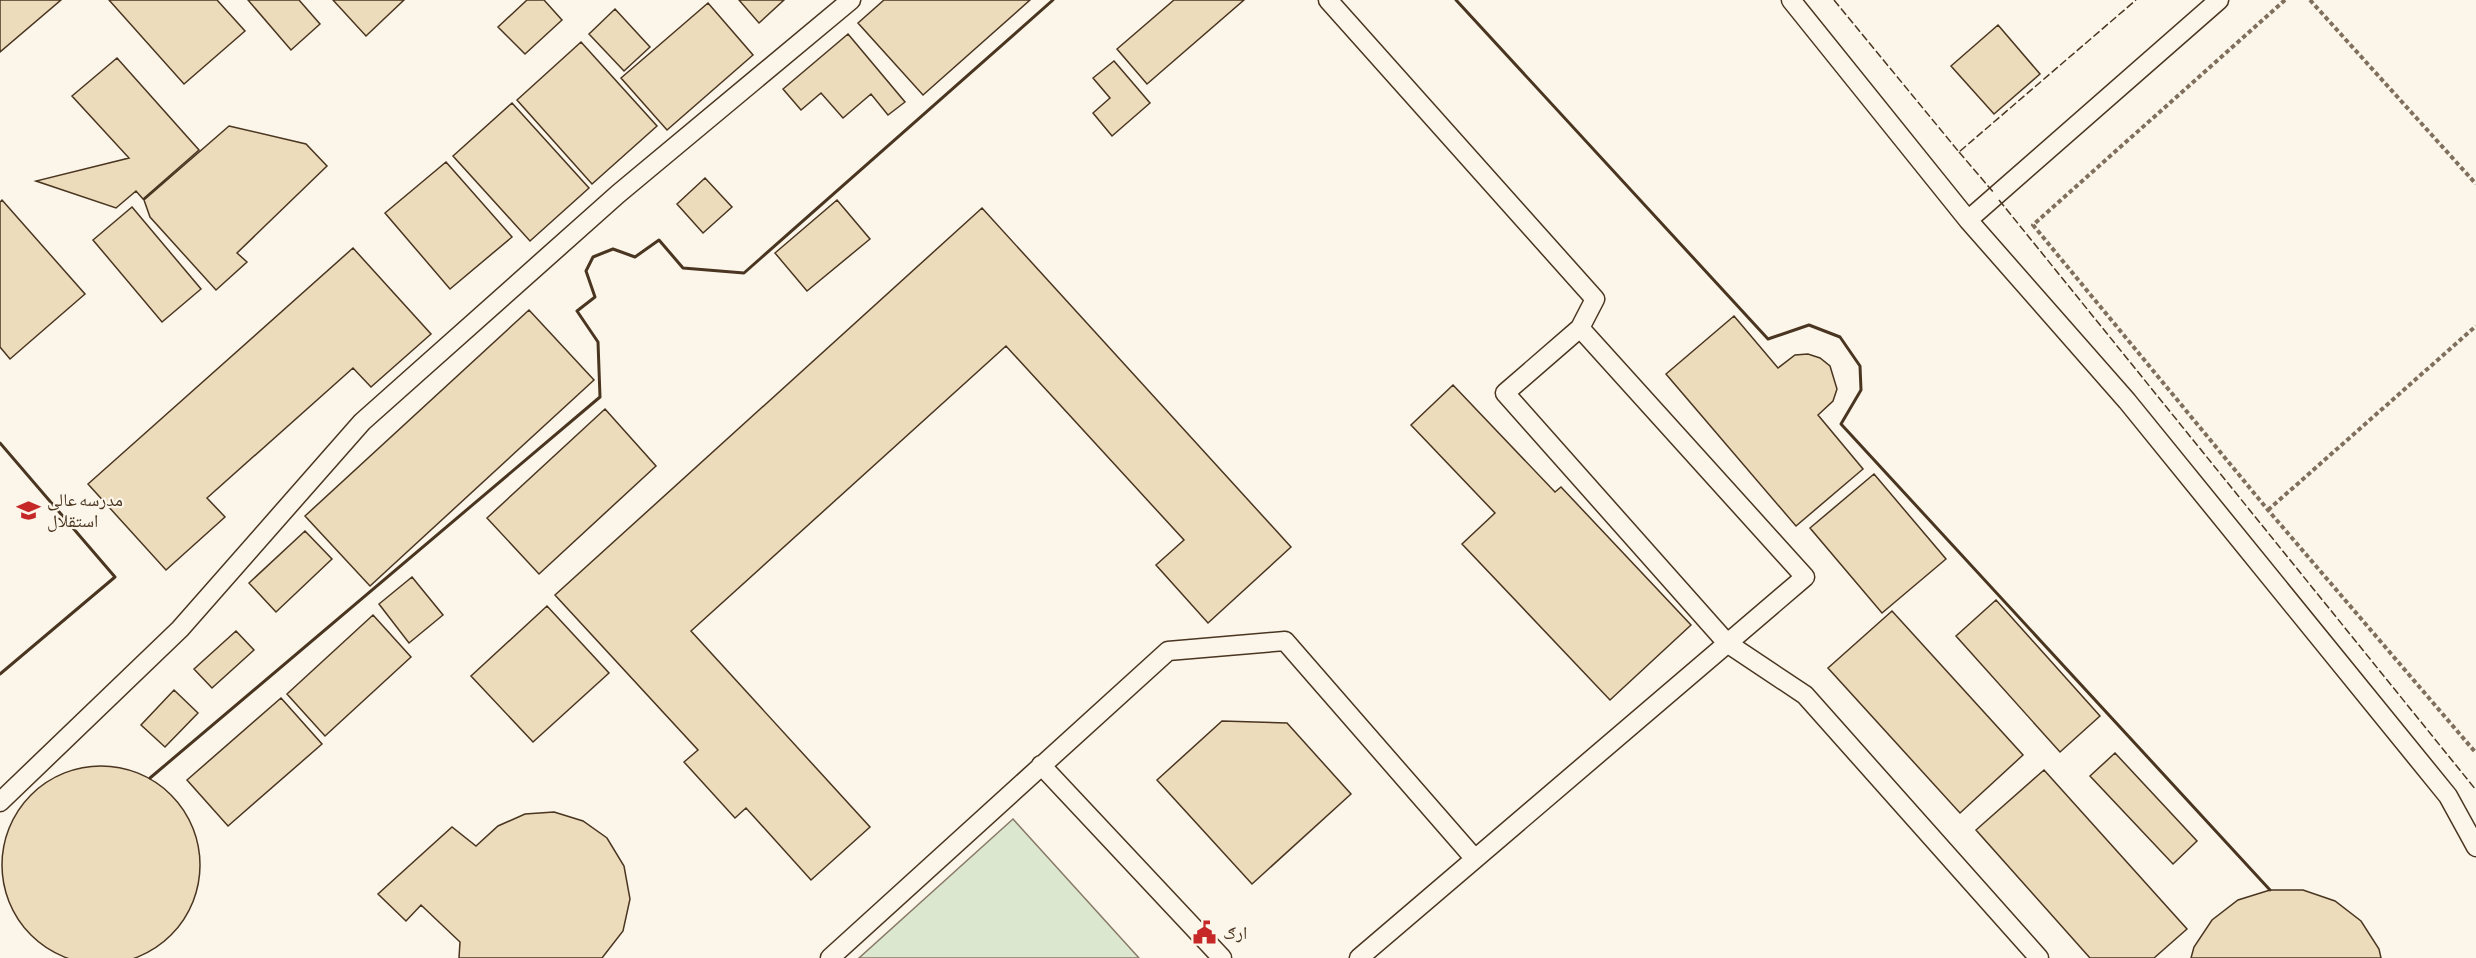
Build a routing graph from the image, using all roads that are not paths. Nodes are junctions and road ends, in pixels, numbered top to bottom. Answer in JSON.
{"nodes":[{"id":1,"x":851,"y":0,"type":"edge"},
{"id":2,"x":1328,"y":0,"type":"edge"},
{"id":3,"x":1791,"y":0,"type":"edge"},
{"id":4,"x":2219,"y":0,"type":"edge"},
{"id":5,"x":1968,"y":220,"type":"junction"},
{"id":6,"x":1580,"y":328,"type":"junction"},
{"id":7,"x":1727,"y":643,"type":"junction"},
{"id":8,"x":1041,"y":765,"type":"junction"},
{"id":9,"x":0,"y":802,"type":"edge"},
{"id":10,"x":2476,"y":847,"type":"edge"},
{"id":11,"x":1475,"y":858,"type":"junction"},
{"id":12,"x":830,"y":958,"type":"edge"},
{"id":13,"x":1222,"y":958,"type":"edge"},
{"id":14,"x":1359,"y":958,"type":"edge"},
{"id":15,"x":2039,"y":958,"type":"edge"}],
"edges":[{"from":1,"to":9,"type":"lane"},
{"from":2,"to":6,"type":"lane"},
{"from":3,"to":5,"type":"lane"},
{"from":4,"to":5,"type":"lane"},
{"from":5,"to":10,"type":"lane"},
{"from":6,"to":7,"type":"lane"},
{"from":6,"to":7,"type":"lane"},
{"from":7,"to":11,"type":"lane"},
{"from":7,"to":15,"type":"lane"},
{"from":8,"to":11,"type":"lane"},
{"from":8,"to":12,"type":"lane"},
{"from":8,"to":13,"type":"lane"},
{"from":11,"to":14,"type":"lane"}]}
